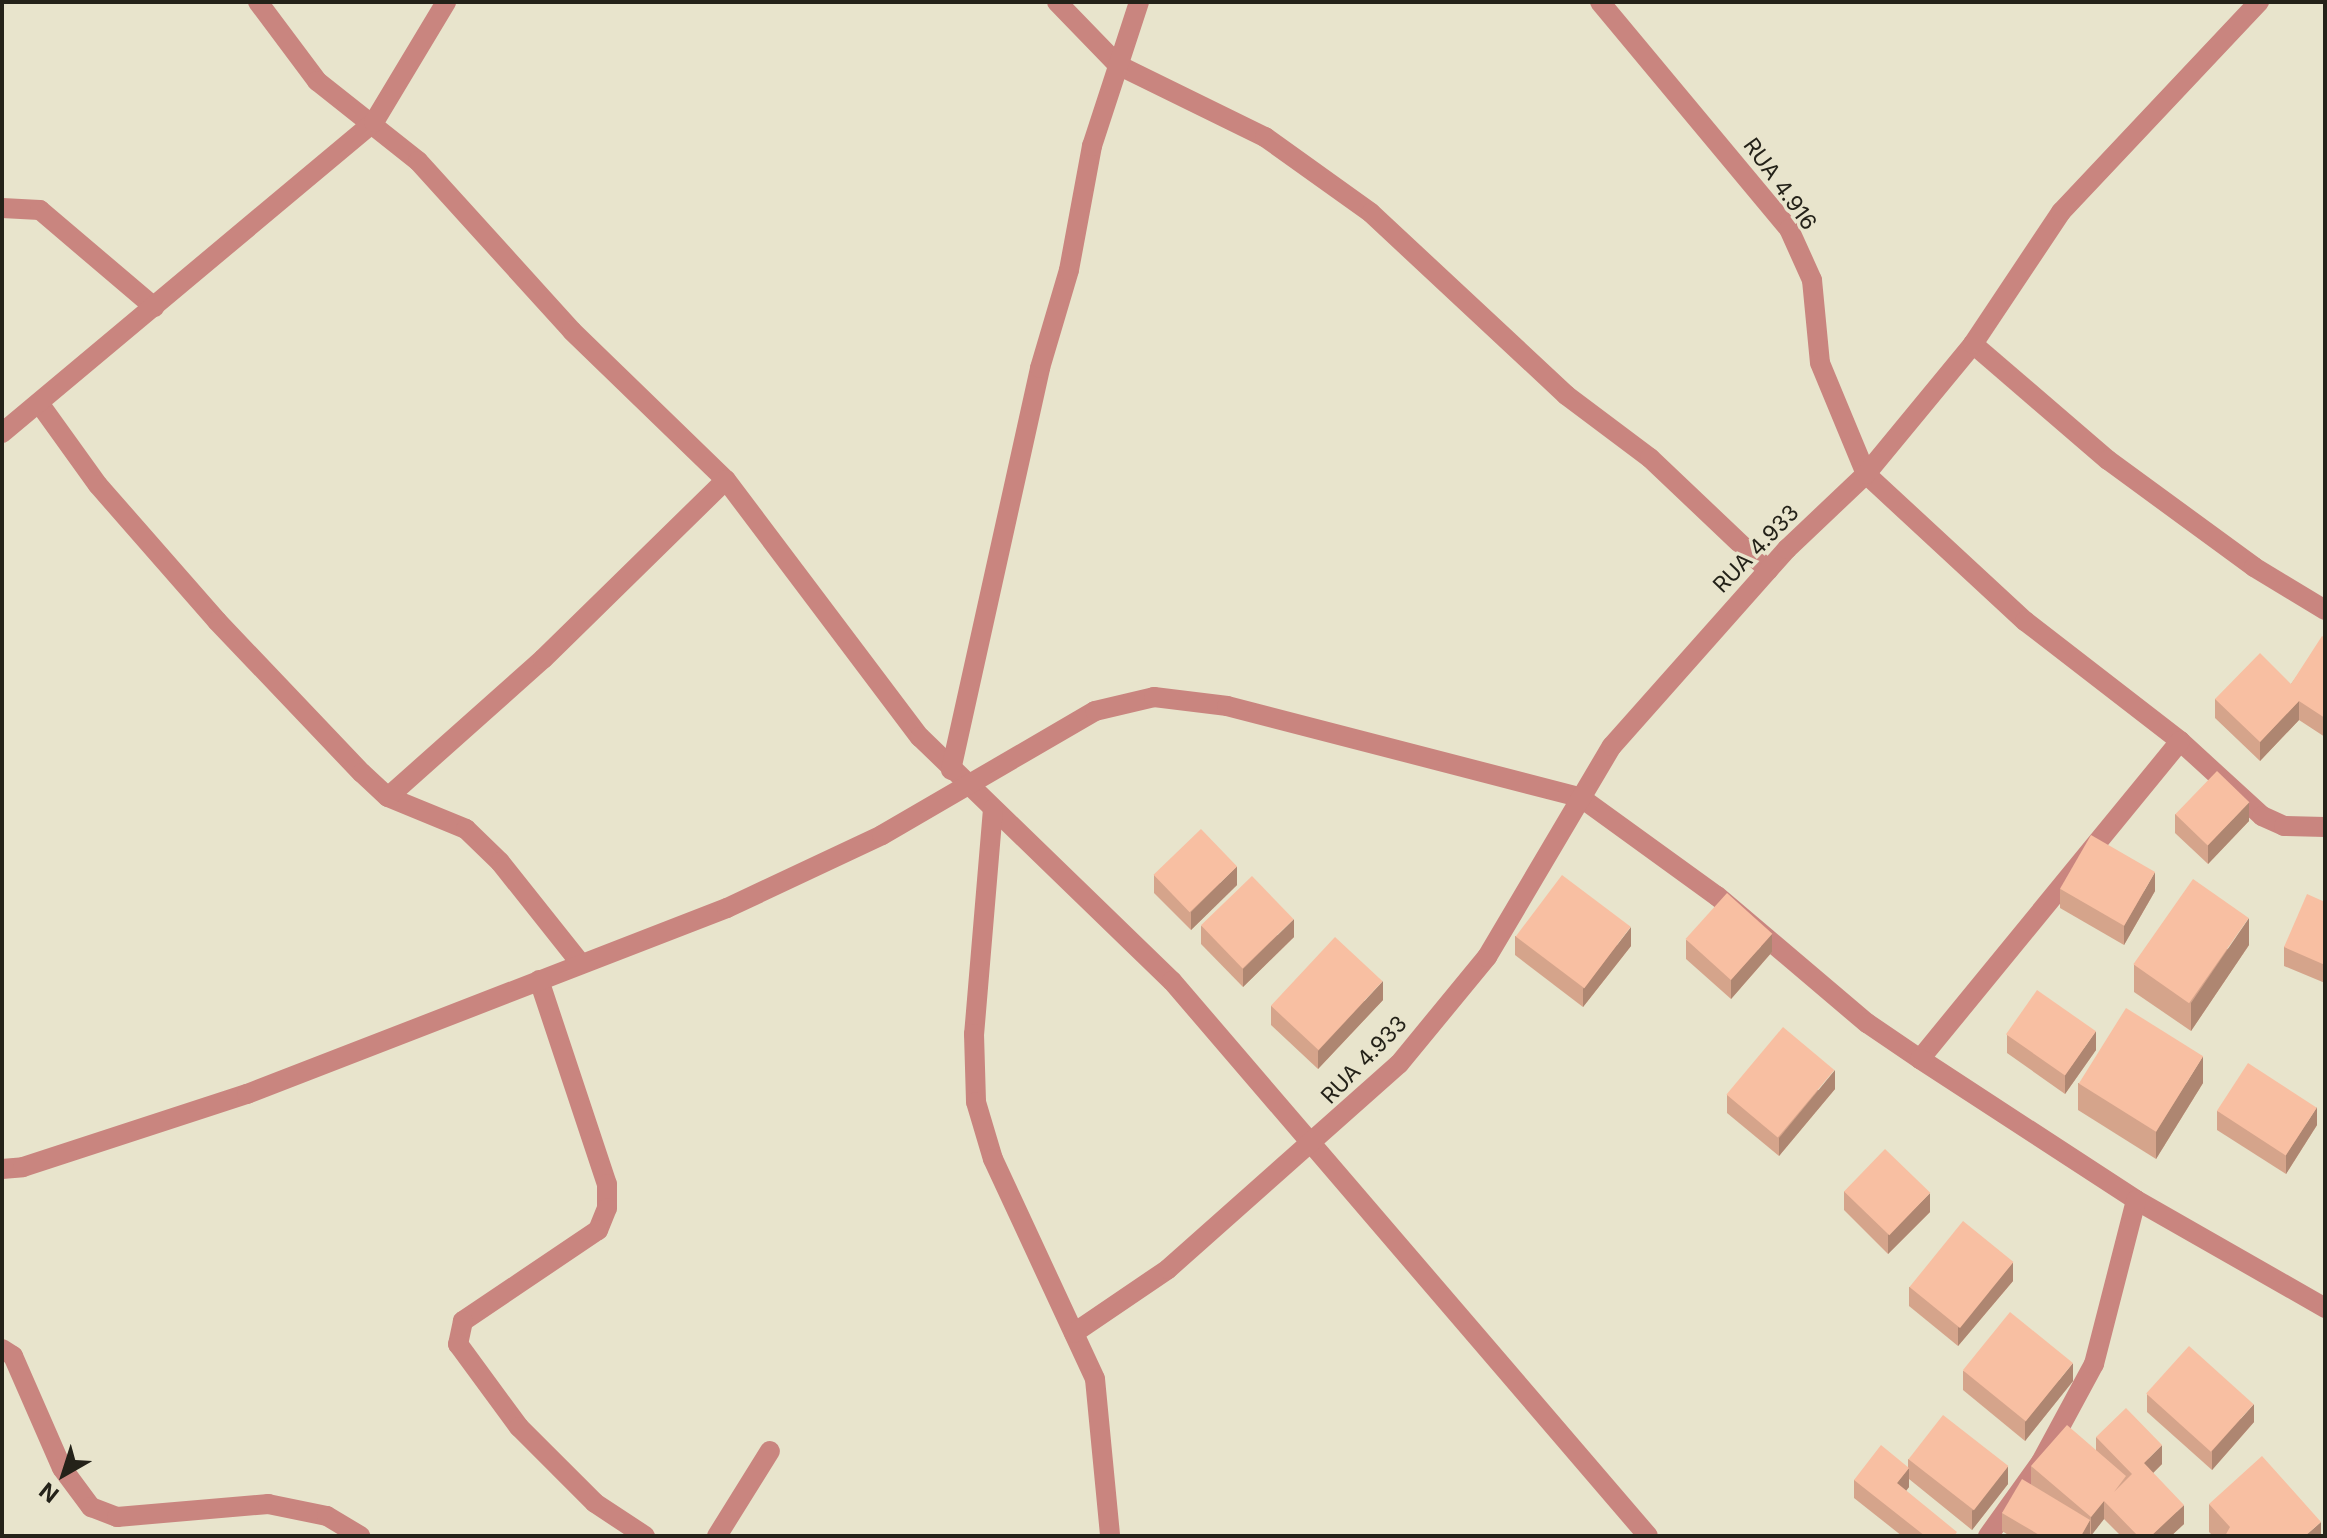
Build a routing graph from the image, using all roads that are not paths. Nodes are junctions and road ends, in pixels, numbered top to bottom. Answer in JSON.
{"nodes":[{"id":1,"x":258,"y":2,"type":"edge"},
{"id":2,"x":446,"y":2,"type":"edge"},
{"id":3,"x":1057,"y":2,"type":"edge"},
{"id":4,"x":1139,"y":2,"type":"edge"},
{"id":5,"x":1600,"y":2,"type":"edge"},
{"id":6,"x":2259,"y":2,"type":"edge"},
{"id":7,"x":1118,"y":65,"type":"junction"},
{"id":8,"x":374,"y":122,"type":"junction"},
{"id":9,"x":2,"y":208,"type":"edge"},
{"id":10,"x":154,"y":307,"type":"junction"},
{"id":11,"x":1973,"y":344,"type":"junction"},
{"id":12,"x":39,"y":403,"type":"junction"},
{"id":13,"x":2,"y":433,"type":"edge"},
{"id":14,"x":1866,"y":474,"type":"junction"},
{"id":15,"x":726,"y":480,"type":"junction"},
{"id":16,"x":1768,"y":570,"type":"junction"},
{"id":17,"x":2325,"y":610,"type":"edge"},
{"id":18,"x":2180,"y":741,"type":"junction"},
{"id":19,"x":951,"y":770,"type":"junction"},
{"id":20,"x":968,"y":787,"type":"junction"},
{"id":21,"x":388,"y":797,"type":"junction"},
{"id":22,"x":1580,"y":797,"type":"junction"},
{"id":23,"x":993,"y":809,"type":"junction"},
{"id":24,"x":2325,"y":827,"type":"edge"},
{"id":25,"x":581,"y":964,"type":"junction"},
{"id":26,"x":539,"y":980,"type":"junction"},
{"id":27,"x":1920,"y":1059,"type":"junction"},
{"id":28,"x":1311,"y":1145,"type":"junction"},
{"id":29,"x":2,"y":1169,"type":"edge"},
{"id":30,"x":2136,"y":1200,"type":"junction"},
{"id":31,"x":2325,"y":1308,"type":"edge"},
{"id":32,"x":1074,"y":1333,"type":"junction"},
{"id":33,"x":2,"y":1349,"type":"edge"},
{"id":34,"x":770,"y":1451,"type":"dead end"},
{"id":35,"x":360,"y":1536,"type":"edge"},
{"id":36,"x":645,"y":1536,"type":"edge"},
{"id":37,"x":717,"y":1536,"type":"edge"},
{"id":38,"x":1110,"y":1536,"type":"edge"},
{"id":39,"x":1648,"y":1536,"type":"edge"},
{"id":40,"x":1988,"y":1536,"type":"edge"}],
"edges":[{"from":1,"to":8,"type":"street"},
{"from":2,"to":8,"type":"street"},
{"from":3,"to":7,"type":"street"},
{"from":4,"to":7,"type":"street"},
{"from":5,"to":14,"type":"street","name":"RUA 4.916"},
{"from":6,"to":11,"type":"street","name":"RUA 4.933"},
{"from":7,"to":16,"type":"street"},
{"from":7,"to":19,"type":"street"},
{"from":8,"to":10,"type":"street"},
{"from":8,"to":15,"type":"street"},
{"from":9,"to":10,"type":"street"},
{"from":10,"to":12,"type":"street"},
{"from":11,"to":14,"type":"street","name":"RUA 4.933"},
{"from":11,"to":17,"type":"street"},
{"from":12,"to":13,"type":"street"},
{"from":12,"to":21,"type":"street"},
{"from":14,"to":16,"type":"street","name":"RUA 4.933"},
{"from":14,"to":18,"type":"street"},
{"from":15,"to":19,"type":"street"},
{"from":15,"to":21,"type":"street"},
{"from":16,"to":22,"type":"street","name":"RUA 4.933"},
{"from":18,"to":24,"type":"street"},
{"from":18,"to":27,"type":"street"},
{"from":19,"to":20,"type":"street"},
{"from":20,"to":22,"type":"street"},
{"from":20,"to":23,"type":"street"},
{"from":20,"to":25,"type":"street"},
{"from":21,"to":25,"type":"street"},
{"from":22,"to":27,"type":"street"},
{"from":22,"to":28,"type":"street","name":"RUA 4.933"},
{"from":23,"to":28,"type":"street"},
{"from":23,"to":32,"type":"street"},
{"from":25,"to":26,"type":"street"},
{"from":26,"to":29,"type":"street"},
{"from":26,"to":36,"type":"street"},
{"from":27,"to":30,"type":"street"},
{"from":28,"to":32,"type":"street","name":"RUA 4.933"},
{"from":28,"to":39,"type":"street"},
{"from":30,"to":31,"type":"street"},
{"from":30,"to":40,"type":"street"},
{"from":32,"to":38,"type":"street"},
{"from":33,"to":35,"type":"street"},
{"from":34,"to":37,"type":"street"}]}
